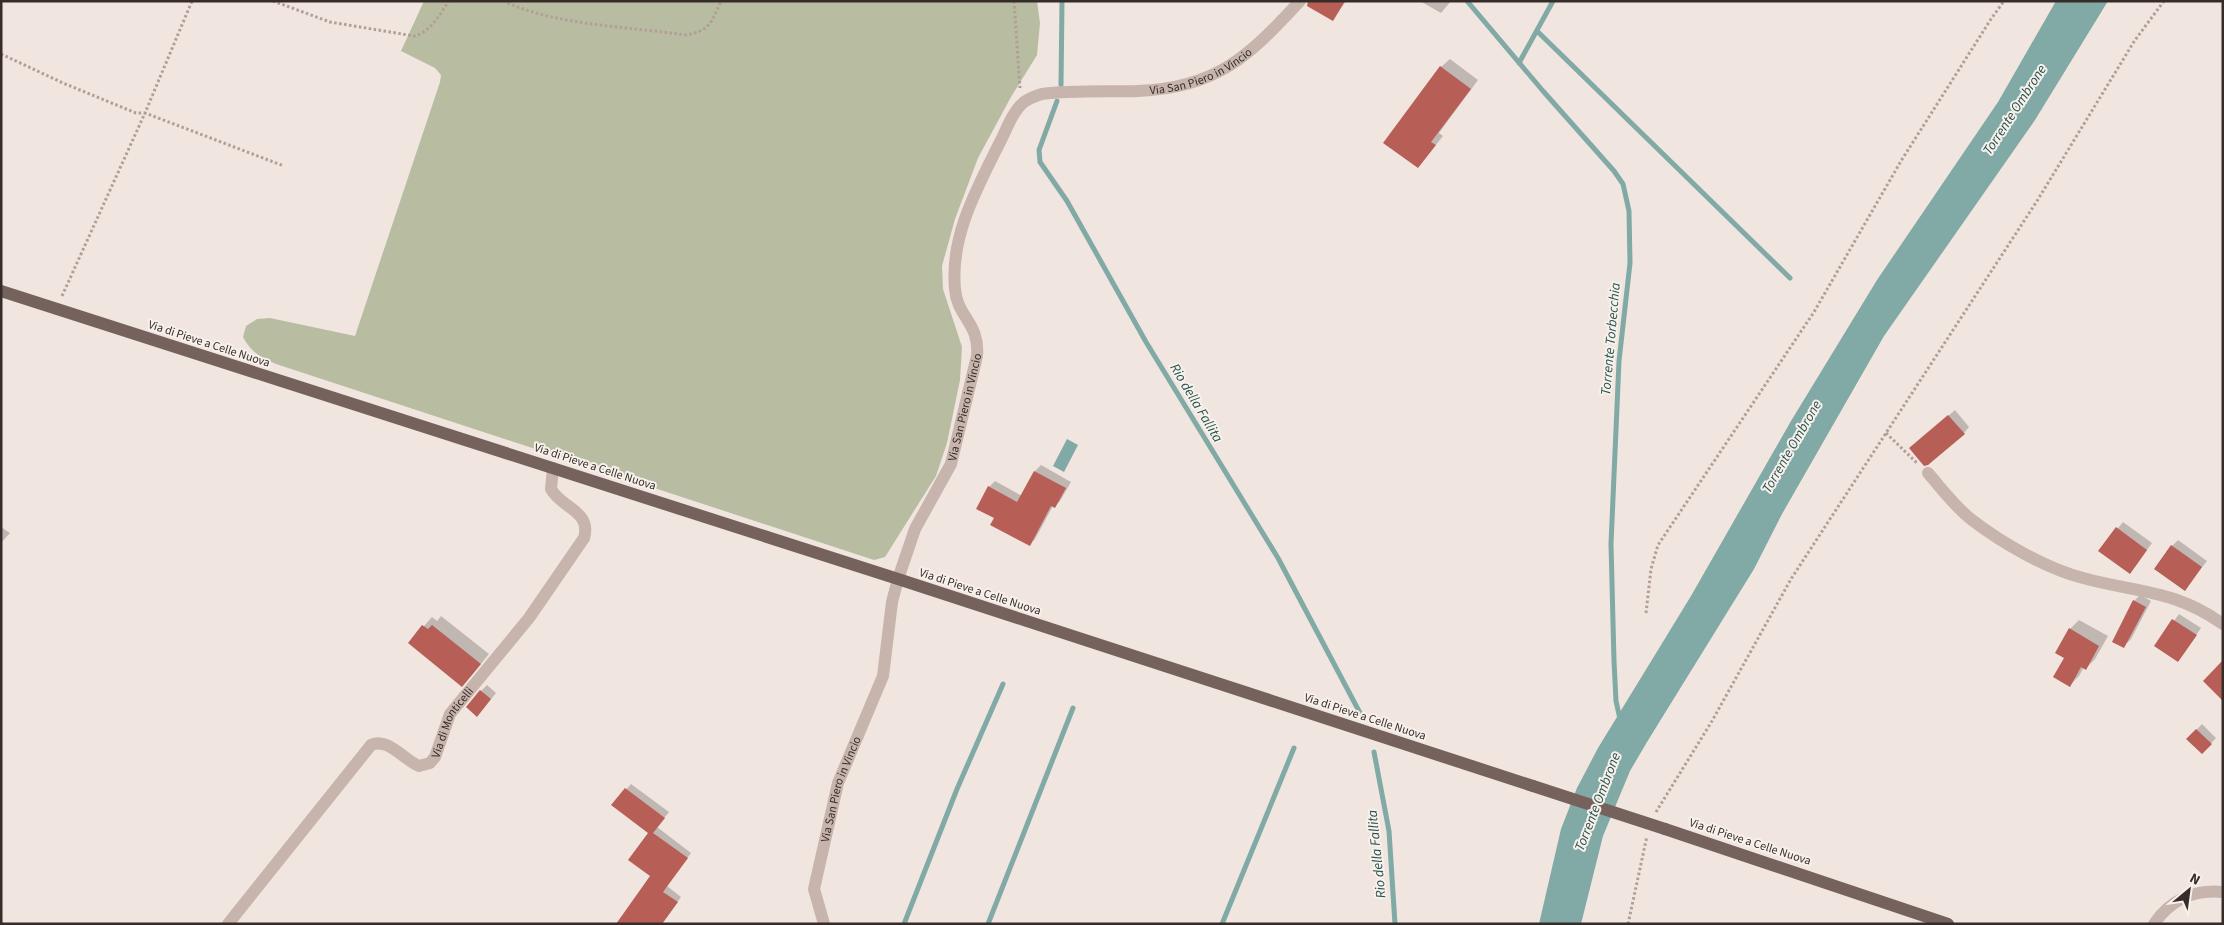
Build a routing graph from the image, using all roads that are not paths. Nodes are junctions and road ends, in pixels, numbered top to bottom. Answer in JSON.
{"nodes":[{"id":1,"x":1300,"y":1,"type":"edge"},
{"id":2,"x":1,"y":291,"type":"edge"},
{"id":3,"x":553,"y":468,"type":"junction"},
{"id":4,"x":1928,"y":473,"type":"road end"},
{"id":5,"x":898,"y":579,"type":"junction"},
{"id":6,"x":2223,"y":624,"type":"edge"},
{"id":7,"x":2223,"y":892,"type":"edge"},
{"id":8,"x":228,"y":924,"type":"edge"},
{"id":9,"x":824,"y":924,"type":"edge"},
{"id":10,"x":1948,"y":924,"type":"edge"},
{"id":11,"x":2154,"y":924,"type":"edge"}],
"edges":[{"from":1,"to":5,"type":"street","name":"Via San Piero in Vincio"},
{"from":2,"to":3,"type":"main road","name":"Via di Pieve a Celle Nuova"},
{"from":3,"to":5,"type":"main road","name":"Via di Pieve a Celle Nuova"},
{"from":3,"to":8,"type":"street","name":"Via di Monticelli"},
{"from":4,"to":6,"type":"street"},
{"from":5,"to":9,"type":"street","name":"Via San Piero in Vincio"},
{"from":5,"to":10,"type":"main road","name":"Via di Pieve a Celle Nuova","bridge":true},
{"from":7,"to":11,"type":"street"}]}
